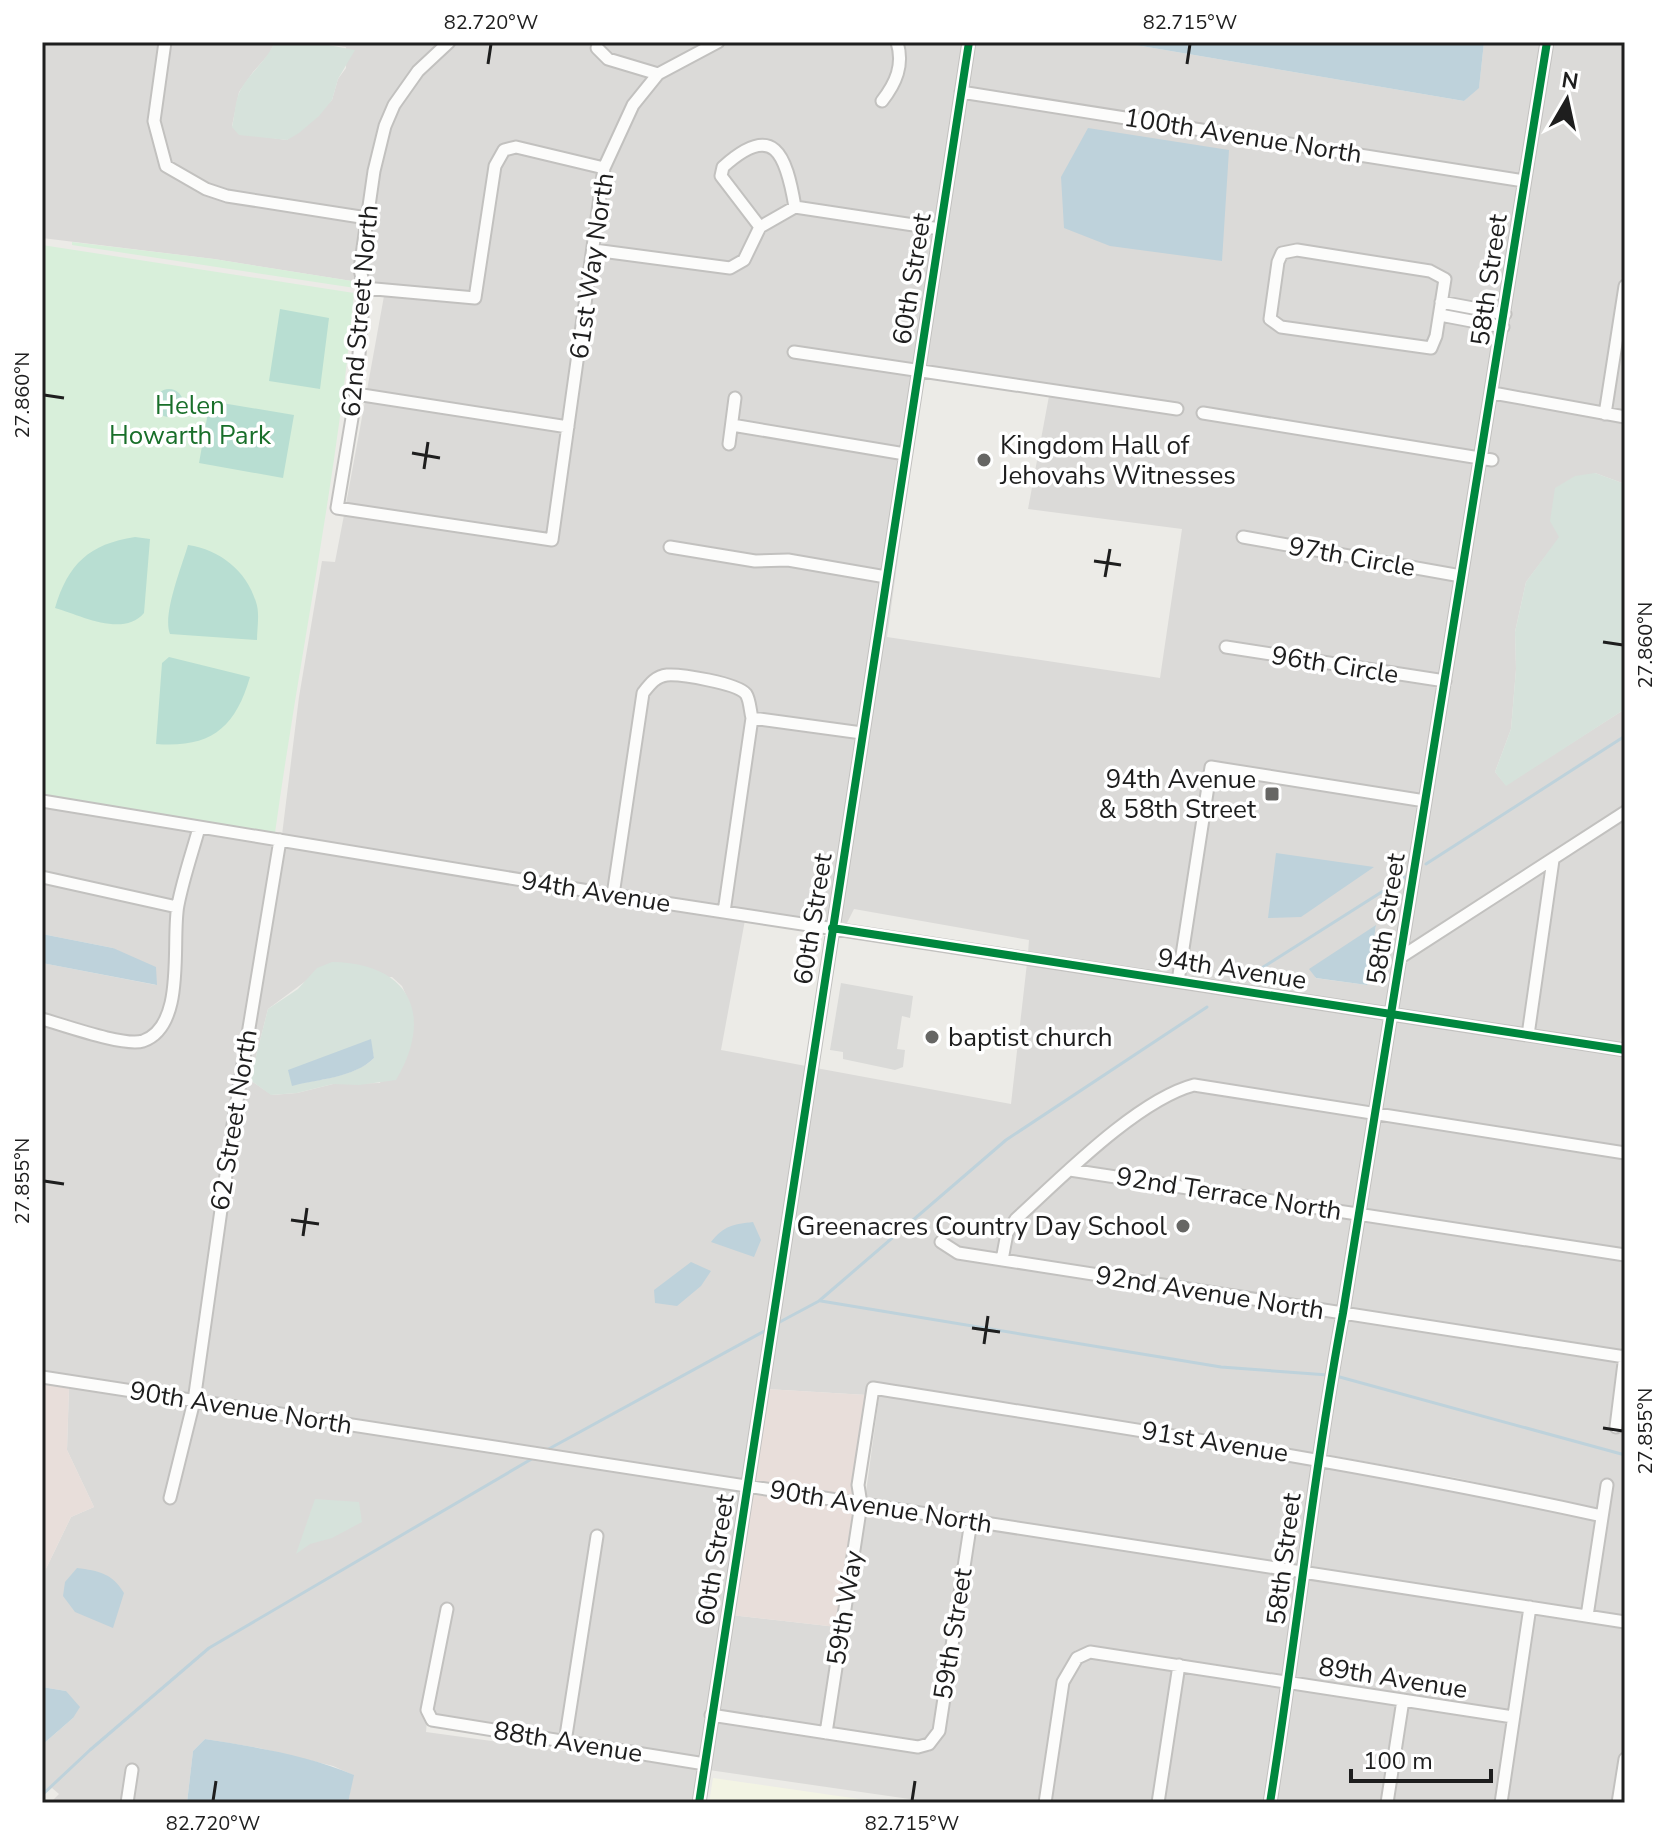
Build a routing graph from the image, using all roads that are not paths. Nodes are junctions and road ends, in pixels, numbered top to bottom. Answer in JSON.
{"nodes":[{"id":1,"x":165,"y":42,"type":"edge"},
{"id":2,"x":449,"y":42,"type":"edge"},
{"id":3,"x":718,"y":42,"type":"edge"},
{"id":4,"x":897,"y":42,"type":"edge"},
{"id":5,"x":969,"y":42,"type":"edge"},
{"id":6,"x":1547,"y":42,"type":"edge"},
{"id":7,"x":597,"y":48,"type":"dead end"},
{"id":8,"x":658,"y":74,"type":"junction"},
{"id":9,"x":961,"y":92,"type":"junction"},
{"id":10,"x":882,"y":101,"type":"dead end"},
{"id":11,"x":604,"y":168,"type":"junction"},
{"id":12,"x":1524,"y":181,"type":"junction"},
{"id":13,"x":795,"y":207,"type":"junction"},
{"id":14,"x":367,"y":218,"type":"junction"},
{"id":15,"x":760,"y":227,"type":"junction"},
{"id":16,"x":940,"y":229,"type":"junction"},
{"id":17,"x":594,"y":250,"type":"junction"},
{"id":18,"x":1625,"y":286,"type":"edge"},
{"id":19,"x":364,"y":288,"type":"junction"},
{"id":20,"x":1441,"y":302,"type":"junction"},
{"id":21,"x":1505,"y":314,"type":"junction"},
{"id":22,"x":1440,"y":315,"type":"junction"},
{"id":23,"x":1503,"y":327,"type":"junction"},
{"id":24,"x":794,"y":352,"type":"dead end"},
{"id":25,"x":918,"y":371,"type":"junction"},
{"id":26,"x":1493,"y":393,"type":"junction"},
{"id":27,"x":356,"y":394,"type":"junction"},
{"id":28,"x":735,"y":398,"type":"dead end"},
{"id":29,"x":1177,"y":409,"type":"dead end"},
{"id":30,"x":1203,"y":413,"type":"dead end"},
{"id":31,"x":1605,"y":414,"type":"junction"},
{"id":32,"x":1625,"y":417,"type":"edge"},
{"id":33,"x":732,"y":425,"type":"junction"},
{"id":34,"x":568,"y":427,"type":"junction"},
{"id":35,"x":729,"y":444,"type":"dead end"},
{"id":36,"x":905,"y":454,"type":"junction"},
{"id":37,"x":1486,"y":459,"type":"junction"},
{"id":38,"x":1243,"y":537,"type":"dead end"},
{"id":39,"x":552,"y":540,"type":"joint"},
{"id":40,"x":670,"y":547,"type":"dead end"},
{"id":41,"x":1461,"y":576,"type":"junction"},
{"id":42,"x":886,"y":577,"type":"junction"},
{"id":43,"x":1226,"y":647,"type":"dead end"},
{"id":44,"x":1445,"y":681,"type":"junction"},
{"id":45,"x":752,"y":718,"type":"junction"},
{"id":46,"x":862,"y":733,"type":"junction"},
{"id":47,"x":42,"y":801,"type":"edge"},
{"id":48,"x":1425,"y":801,"type":"junction"},
{"id":49,"x":1625,"y":812,"type":"edge"},
{"id":50,"x":199,"y":828,"type":"junction"},
{"id":51,"x":280,"y":840,"type":"junction"},
{"id":52,"x":1553,"y":860,"type":"junction"},
{"id":53,"x":42,"y":877,"type":"edge"},
{"id":54,"x":613,"y":895,"type":"junction"},
{"id":55,"x":177,"y":907,"type":"junction"},
{"id":56,"x":724,"y":912,"type":"junction"},
{"id":57,"x":832,"y":928,"type":"junction"},
{"id":58,"x":1401,"y":957,"type":"junction"},
{"id":59,"x":1178,"y":981,"type":"junction"},
{"id":60,"x":1392,"y":1014,"type":"junction"},
{"id":61,"x":42,"y":1019,"type":"edge"},
{"id":62,"x":1528,"y":1035,"type":"junction"},
{"id":63,"x":1625,"y":1048,"type":"edge"},
{"id":64,"x":1374,"y":1114,"type":"junction"},
{"id":65,"x":1625,"y":1153,"type":"edge"},
{"id":66,"x":1070,"y":1170,"type":"junction"},
{"id":67,"x":1359,"y":1214,"type":"junction"},
{"id":68,"x":941,"y":1242,"type":"dead end"},
{"id":69,"x":1625,"y":1255,"type":"edge"},
{"id":70,"x":1002,"y":1260,"type":"junction"},
{"id":71,"x":1343,"y":1313,"type":"junction"},
{"id":72,"x":1625,"y":1356,"type":"edge"},
{"id":73,"x":42,"y":1377,"type":"edge"},
{"id":74,"x":873,"y":1388,"type":"joint"},
{"id":75,"x":194,"y":1401,"type":"junction"},
{"id":76,"x":1616,"y":1427,"type":"dead end"},
{"id":77,"x":1317,"y":1459,"type":"junction"},
{"id":78,"x":1607,"y":1485,"type":"dead end"},
{"id":79,"x":746,"y":1486,"type":"junction"},
{"id":80,"x":170,"y":1498,"type":"dead end"},
{"id":81,"x":861,"y":1504,"type":"junction"},
{"id":82,"x":1602,"y":1516,"type":"junction"},
{"id":83,"x":971,"y":1521,"type":"junction"},
{"id":84,"x":597,"y":1536,"type":"dead end"},
{"id":85,"x":1303,"y":1572,"type":"junction"},
{"id":86,"x":1530,"y":1607,"type":"junction"},
{"id":87,"x":447,"y":1609,"type":"dead end"},
{"id":88,"x":1587,"y":1616,"type":"junction"},
{"id":89,"x":1625,"y":1622,"type":"edge"},
{"id":90,"x":1179,"y":1665,"type":"junction"},
{"id":91,"x":1289,"y":1682,"type":"junction"},
{"id":92,"x":1403,"y":1700,"type":"junction"},
{"id":93,"x":711,"y":1715,"type":"junction"},
{"id":94,"x":1513,"y":1717,"type":"junction"},
{"id":95,"x":826,"y":1733,"type":"junction"},
{"id":96,"x":565,"y":1742,"type":"junction"},
{"id":97,"x":1625,"y":1759,"type":"edge"},
{"id":98,"x":705,"y":1764,"type":"junction"},
{"id":99,"x":132,"y":1770,"type":"dead end"},
{"id":100,"x":127,"y":1803,"type":"edge"},
{"id":101,"x":699,"y":1803,"type":"edge"},
{"id":102,"x":1045,"y":1803,"type":"edge"},
{"id":103,"x":1158,"y":1803,"type":"edge"},
{"id":104,"x":1270,"y":1803,"type":"edge"},
{"id":105,"x":1387,"y":1803,"type":"edge"},
{"id":106,"x":1501,"y":1803,"type":"edge"},
{"id":107,"x":1618,"y":1803,"type":"edge"}],
"edges":[{"from":1,"to":14,"type":"street"},
{"from":2,"to":14,"type":"street","name":"62nd Street North"},
{"from":3,"to":8,"type":"street","name":"61st Way North"},
{"from":4,"to":10,"type":"street"},
{"from":5,"to":9,"type":"street","name":"60th Street"},
{"from":6,"to":12,"type":"street","name":"58th Street"},
{"from":7,"to":8,"type":"street"},
{"from":8,"to":11,"type":"street","name":"61st Way North"},
{"from":9,"to":12,"type":"street","name":"100th Avenue North"},
{"from":9,"to":16,"type":"street","name":"60th Street"},
{"from":11,"to":17,"type":"street","name":"61st Way North"},
{"from":11,"to":19,"type":"street"},
{"from":12,"to":21,"type":"street","name":"58th Street"},
{"from":13,"to":15,"type":"street"},
{"from":13,"to":15,"type":"street"},
{"from":13,"to":16,"type":"street"},
{"from":14,"to":19,"type":"street","name":"62nd Street North"},
{"from":15,"to":17,"type":"street"},
{"from":16,"to":25,"type":"street","name":"60th Street"},
{"from":17,"to":34,"type":"street","name":"61st Way North"},
{"from":18,"to":31,"type":"street"},
{"from":19,"to":27,"type":"street","name":"62nd Street North"},
{"from":20,"to":21,"type":"street"},
{"from":20,"to":22,"type":"street"},
{"from":20,"to":22,"type":"street"},
{"from":21,"to":23,"type":"street","name":"58th Street"},
{"from":22,"to":23,"type":"street"},
{"from":23,"to":26,"type":"street","name":"58th Street"},
{"from":24,"to":25,"type":"street"},
{"from":25,"to":29,"type":"street"},
{"from":25,"to":36,"type":"street","name":"60th Street"},
{"from":26,"to":31,"type":"street"},
{"from":26,"to":37,"type":"street","name":"58th Street"},
{"from":27,"to":34,"type":"street"},
{"from":27,"to":39,"type":"street","name":"62nd Street North"},
{"from":28,"to":33,"type":"street"},
{"from":30,"to":37,"type":"street"},
{"from":31,"to":32,"type":"street"},
{"from":33,"to":35,"type":"street"},
{"from":33,"to":36,"type":"street"},
{"from":34,"to":39,"type":"street","name":"61st Way North"},
{"from":36,"to":42,"type":"street","name":"60th Street"},
{"from":37,"to":41,"type":"street","name":"58th Street"},
{"from":38,"to":41,"type":"street","name":"97th Circle"},
{"from":40,"to":42,"type":"street"},
{"from":41,"to":44,"type":"street","name":"58th Street"},
{"from":42,"to":46,"type":"street","name":"60th Street"},
{"from":43,"to":44,"type":"street","name":"96th Circle"},
{"from":44,"to":48,"type":"street","name":"58th Street"},
{"from":45,"to":46,"type":"street"},
{"from":45,"to":54,"type":"street"},
{"from":45,"to":56,"type":"street"},
{"from":46,"to":57,"type":"street","name":"60th Street"},
{"from":47,"to":50,"type":"street","name":"94th Avenue"},
{"from":48,"to":58,"type":"street","name":"58th Street"},
{"from":48,"to":59,"type":"street"},
{"from":49,"to":52,"type":"street"},
{"from":50,"to":51,"type":"street","name":"94th Avenue"},
{"from":50,"to":55,"type":"street"},
{"from":51,"to":54,"type":"street","name":"94th Avenue"},
{"from":51,"to":75,"type":"street","name":"62 Street North"},
{"from":52,"to":58,"type":"street"},
{"from":52,"to":62,"type":"street"},
{"from":53,"to":55,"type":"street"},
{"from":54,"to":56,"type":"street","name":"94th Avenue"},
{"from":55,"to":61,"type":"street"},
{"from":56,"to":57,"type":"street","name":"94th Avenue"},
{"from":57,"to":59,"type":"street","name":"94th Avenue"},
{"from":57,"to":79,"type":"street","name":"60th Street"},
{"from":58,"to":60,"type":"street","name":"58th Street"},
{"from":59,"to":60,"type":"street","name":"94th Avenue"},
{"from":60,"to":62,"type":"street","name":"94th Avenue"},
{"from":60,"to":64,"type":"street","name":"58th Street"},
{"from":62,"to":63,"type":"street","name":"94th Avenue"},
{"from":64,"to":65,"type":"street"},
{"from":64,"to":66,"type":"street"},
{"from":64,"to":67,"type":"street","name":"58th Street"},
{"from":66,"to":67,"type":"street","name":"92nd Terrace North"},
{"from":66,"to":70,"type":"street"},
{"from":67,"to":69,"type":"street","name":"92nd Terrace North"},
{"from":67,"to":71,"type":"street","name":"58th Street"},
{"from":68,"to":70,"type":"street","name":"92nd Avenue North"},
{"from":70,"to":71,"type":"street","name":"92nd Avenue North"},
{"from":71,"to":72,"type":"street","name":"92nd Avenue North"},
{"from":71,"to":77,"type":"street","name":"58th Street"},
{"from":72,"to":76,"type":"street"},
{"from":73,"to":75,"type":"street","name":"90th Avenue North"},
{"from":74,"to":77,"type":"street","name":"91st Avenue"},
{"from":74,"to":81,"type":"street","name":"59th Way"},
{"from":75,"to":79,"type":"street","name":"90th Avenue North"},
{"from":75,"to":80,"type":"street"},
{"from":77,"to":82,"type":"street","name":"91st Avenue"},
{"from":77,"to":85,"type":"street","name":"58th Street"},
{"from":78,"to":82,"type":"street"},
{"from":79,"to":81,"type":"street","name":"90th Avenue North"},
{"from":79,"to":93,"type":"street","name":"60th Street"},
{"from":81,"to":83,"type":"street","name":"90th Avenue North"},
{"from":81,"to":95,"type":"street","name":"59th Way"},
{"from":82,"to":88,"type":"street"},
{"from":83,"to":85,"type":"street","name":"90th Avenue North"},
{"from":83,"to":95,"type":"street","name":"59th Street"},
{"from":84,"to":96,"type":"street"},
{"from":85,"to":86,"type":"street","name":"90th Avenue North"},
{"from":85,"to":91,"type":"street","name":"58th Street"},
{"from":86,"to":88,"type":"street","name":"90th Avenue North"},
{"from":86,"to":94,"type":"street"},
{"from":87,"to":96,"type":"street","name":"88th Avenue"},
{"from":88,"to":89,"type":"street","name":"90th Avenue North"},
{"from":90,"to":91,"type":"street","name":"89th Avenue"},
{"from":90,"to":102,"type":"street","name":"89th Avenue"},
{"from":90,"to":103,"type":"street"},
{"from":91,"to":92,"type":"street","name":"89th Avenue"},
{"from":91,"to":104,"type":"street","name":"58th Street"},
{"from":92,"to":94,"type":"street","name":"89th Avenue"},
{"from":92,"to":105,"type":"street"},
{"from":93,"to":95,"type":"street"},
{"from":93,"to":98,"type":"street","name":"60th Street"},
{"from":94,"to":106,"type":"street"},
{"from":96,"to":98,"type":"street","name":"88th Avenue"},
{"from":97,"to":107,"type":"street"},
{"from":98,"to":101,"type":"street","name":"60th Street"},
{"from":99,"to":100,"type":"street"}]}
